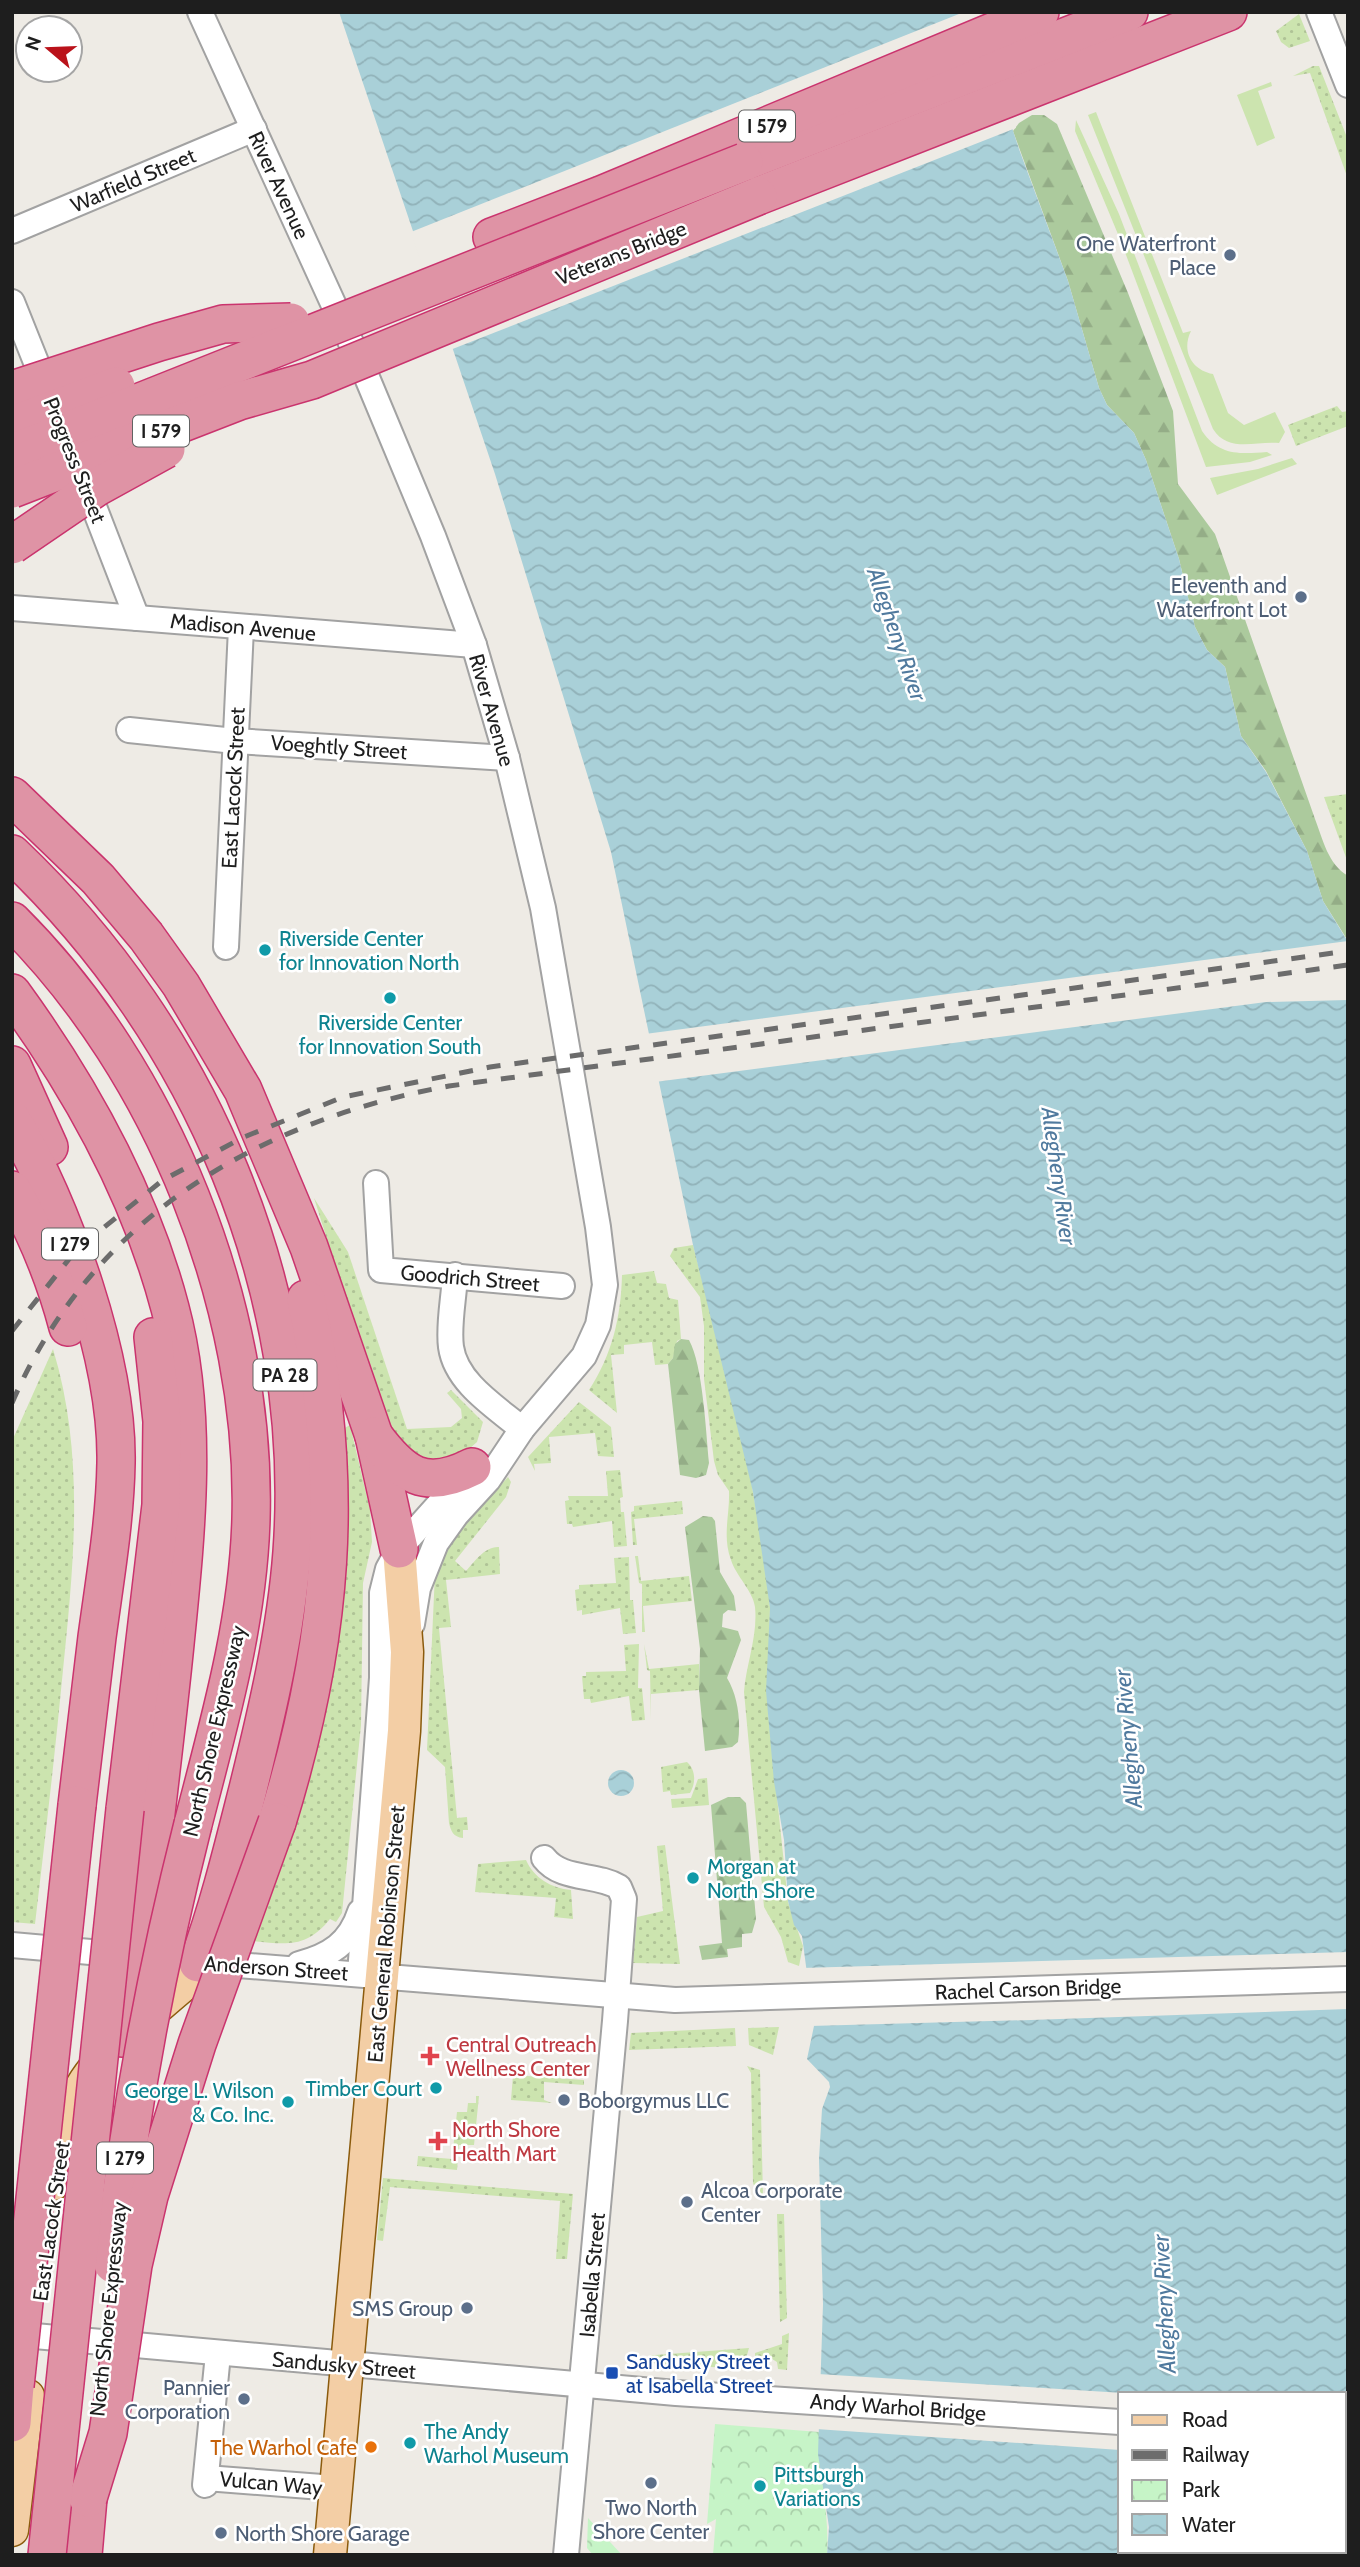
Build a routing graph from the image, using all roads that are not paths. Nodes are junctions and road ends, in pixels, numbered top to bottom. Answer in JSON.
{"nodes":[{"id":1,"x":200,"y":12,"type":"edge"},
{"id":2,"x":1040,"y":12,"type":"edge"},
{"id":3,"x":1129,"y":12,"type":"edge"},
{"id":4,"x":1228,"y":12,"type":"edge"},
{"id":5,"x":1319,"y":12,"type":"edge"},
{"id":6,"x":1348,"y":85,"type":"edge"},
{"id":7,"x":254,"y":129,"type":"junction"},
{"id":8,"x":12,"y":231,"type":"edge"},
{"id":9,"x":12,"y":302,"type":"edge"},
{"id":10,"x":291,"y":322,"type":"junction"},
{"id":11,"x":312,"y":380,"type":"junction"},
{"id":12,"x":12,"y":390,"type":"edge"},
{"id":13,"x":12,"y":425,"type":"edge"},
{"id":14,"x":12,"y":453,"type":"edge"},
{"id":15,"x":12,"y":489,"type":"edge"},
{"id":16,"x":12,"y":545,"type":"edge"},
{"id":17,"x":12,"y":608,"type":"edge"},
{"id":18,"x":137,"y":618,"type":"junction"},
{"id":19,"x":241,"y":628,"type":"junction"},
{"id":20,"x":474,"y":645,"type":"junction"},
{"id":21,"x":129,"y":730,"type":"dead end"},
{"id":22,"x":235,"y":741,"type":"junction"},
{"id":23,"x":507,"y":758,"type":"junction"},
{"id":24,"x":12,"y":796,"type":"edge"},
{"id":25,"x":12,"y":854,"type":"edge"},
{"id":26,"x":12,"y":920,"type":"edge"},
{"id":27,"x":226,"y":947,"type":"dead end"},
{"id":28,"x":12,"y":993,"type":"edge"},
{"id":29,"x":54,"y":1056,"type":"junction"},
{"id":30,"x":12,"y":1065,"type":"edge"},
{"id":31,"x":12,"y":1120,"type":"edge"},
{"id":32,"x":272,"y":1162,"type":"junction"},
{"id":33,"x":376,"y":1183,"type":"dead end"},
{"id":34,"x":12,"y":1190,"type":"edge"},
{"id":35,"x":455,"y":1275,"type":"junction"},
{"id":36,"x":562,"y":1286,"type":"dead end"},
{"id":37,"x":106,"y":1375,"type":"junction"},
{"id":38,"x":522,"y":1429,"type":"junction"},
{"id":39,"x":374,"y":1436,"type":"junction"},
{"id":40,"x":472,"y":1467,"type":"junction"},
{"id":41,"x":398,"y":1549,"type":"junction"},
{"id":42,"x":97,"y":1637,"type":"junction"},
{"id":43,"x":407,"y":1652,"type":"junction"},
{"id":44,"x":544,"y":1858,"type":"dead end"},
{"id":45,"x":367,"y":1891,"type":"junction"},
{"id":46,"x":12,"y":1945,"type":"edge"},
{"id":47,"x":139,"y":1956,"type":"junction"},
{"id":48,"x":198,"y":1962,"type":"junction"},
{"id":49,"x":287,"y":1967,"type":"junction"},
{"id":50,"x":371,"y":1975,"type":"junction"},
{"id":51,"x":1348,"y":1979,"type":"edge"},
{"id":52,"x":618,"y":1995,"type":"junction"},
{"id":53,"x":708,"y":1999,"type":"joint"},
{"id":54,"x":122,"y":2038,"type":"junction"},
{"id":55,"x":24,"y":2335,"type":"edge"},
{"id":56,"x":218,"y":2354,"type":"junction"},
{"id":57,"x":346,"y":2366,"type":"junction"},
{"id":58,"x":581,"y":2385,"type":"junction"},
{"id":59,"x":14,"y":2393,"type":"edge"},
{"id":60,"x":676,"y":2393,"type":"joint"},
{"id":61,"x":1118,"y":2422,"type":"edge"},
{"id":62,"x":12,"y":2423,"type":"edge"},
{"id":63,"x":335,"y":2488,"type":"junction"},
{"id":64,"x":89,"y":2498,"type":"junction"},
{"id":65,"x":12,"y":2530,"type":"edge"},
{"id":66,"x":47,"y":2555,"type":"edge"},
{"id":67,"x":83,"y":2555,"type":"edge"},
{"id":68,"x":330,"y":2555,"type":"edge"},
{"id":69,"x":566,"y":2555,"type":"edge"}],
"edges":[{"from":1,"to":7,"type":"street","name":"River Avenue"},
{"from":2,"to":10,"type":"highway","number":"I 579"},
{"from":3,"to":14,"type":"highway","bridge":true},
{"from":4,"to":11,"type":"highway","name":"Veterans Bridge","number":"I 579","bridge":true},
{"from":5,"to":6,"type":"street"},
{"from":7,"to":8,"type":"street","name":"Warfield Street"},
{"from":7,"to":20,"type":"street","name":"River Avenue"},
{"from":9,"to":18,"type":"street","name":"Progress Street"},
{"from":10,"to":12,"type":"highway","bridge":true},
{"from":10,"to":13,"type":"highway","number":"I 579","bridge":true},
{"from":11,"to":15,"type":"highway","name":"Veterans Bridge","number":"I 579","bridge":true},
{"from":11,"to":16,"type":"highway","bridge":true},
{"from":17,"to":18,"type":"street","name":"Madison Avenue"},
{"from":18,"to":19,"type":"street","name":"Madison Avenue"},
{"from":19,"to":20,"type":"street","name":"Madison Avenue"},
{"from":19,"to":22,"type":"street","name":"East Lacock Street"},
{"from":20,"to":23,"type":"street","name":"River Avenue"},
{"from":21,"to":22,"type":"street","name":"Voeghtly Street"},
{"from":22,"to":23,"type":"street","name":"Voeghtly Street"},
{"from":22,"to":27,"type":"street","name":"East Lacock Street"},
{"from":23,"to":38,"type":"street","name":"River Avenue"},
{"from":24,"to":32,"type":"highway","number":"PA 28"},
{"from":25,"to":48,"type":"highway","number":"PA 28"},
{"from":26,"to":64,"type":"highway","name":"North Shore Expressway","number":"I 279","bridge":true},
{"from":28,"to":29,"type":"highway"},
{"from":29,"to":47,"type":"highway"},
{"from":29,"to":66,"type":"highway","bridge":true},
{"from":30,"to":37,"type":"highway"},
{"from":31,"to":37,"type":"highway","number":"I 279"},
{"from":32,"to":39,"type":"highway","number":"PA 28"},
{"from":32,"to":64,"type":"highway","bridge":true},
{"from":33,"to":35,"type":"street","name":"Goodrich Street"},
{"from":34,"to":42,"type":"highway"},
{"from":35,"to":36,"type":"street","name":"Goodrich Street"},
{"from":35,"to":38,"type":"street"},
{"from":37,"to":42,"type":"highway","number":"I 279"},
{"from":38,"to":40,"type":"street","name":"East General Robinson Street"},
{"from":38,"to":43,"type":"street","name":"East General Robinson Street"},
{"from":39,"to":40,"type":"highway"},
{"from":39,"to":41,"type":"highway","number":"PA 28"},
{"from":40,"to":41,"type":"street","name":"East General Robinson Street"},
{"from":41,"to":43,"type":"main road","number":"PA 28"},
{"from":41,"to":45,"type":"street","name":"East General Robinson Street"},
{"from":42,"to":59,"type":"highway","number":"I 279","bridge":true},
{"from":43,"to":50,"type":"main road","name":"East General Robinson Street","number":"PA 28"},
{"from":44,"to":52,"type":"street","name":"Isabella Street"},
{"from":45,"to":49,"type":"street"},
{"from":45,"to":50,"type":"street","name":"East General Robinson Street"},
{"from":46,"to":47,"type":"street","name":"Anderson Street"},
{"from":47,"to":48,"type":"street","name":"Anderson Street"},
{"from":47,"to":54,"type":"highway"},
{"from":48,"to":49,"type":"street","name":"Anderson Street"},
{"from":48,"to":54,"type":"main road","name":"East Lacock Street"},
{"from":49,"to":50,"type":"street","name":"Anderson Street"},
{"from":50,"to":52,"type":"street","name":"Anderson Street"},
{"from":50,"to":57,"type":"main road","name":"East General Robinson Street"},
{"from":51,"to":53,"type":"street","name":"Rachel Carson Bridge"},
{"from":52,"to":53,"type":"street","name":"Anderson Street"},
{"from":52,"to":58,"type":"street","name":"Isabella Street"},
{"from":54,"to":55,"type":"main road","name":"East Lacock Street"},
{"from":55,"to":56,"type":"street","name":"Sandusky Street"},
{"from":55,"to":65,"type":"main road","name":"East Lacock Street"},
{"from":56,"to":57,"type":"street","name":"Sandusky Street"},
{"from":56,"to":63,"type":"street","name":"Vulcan Way"},
{"from":57,"to":58,"type":"street","name":"Sandusky Street"},
{"from":57,"to":63,"type":"main road","name":"East General Robinson Street"},
{"from":58,"to":60,"type":"street","name":"Sandusky Street"},
{"from":58,"to":69,"type":"street","name":"Isabella Street"},
{"from":59,"to":62,"type":"highway","number":"I 279"},
{"from":60,"to":61,"type":"street","name":"Andy Warhol Bridge"},
{"from":63,"to":68,"type":"main road","name":"East General Robinson Street"},
{"from":64,"to":67,"type":"highway","name":"North Shore Expressway","number":"I 279"}]}
